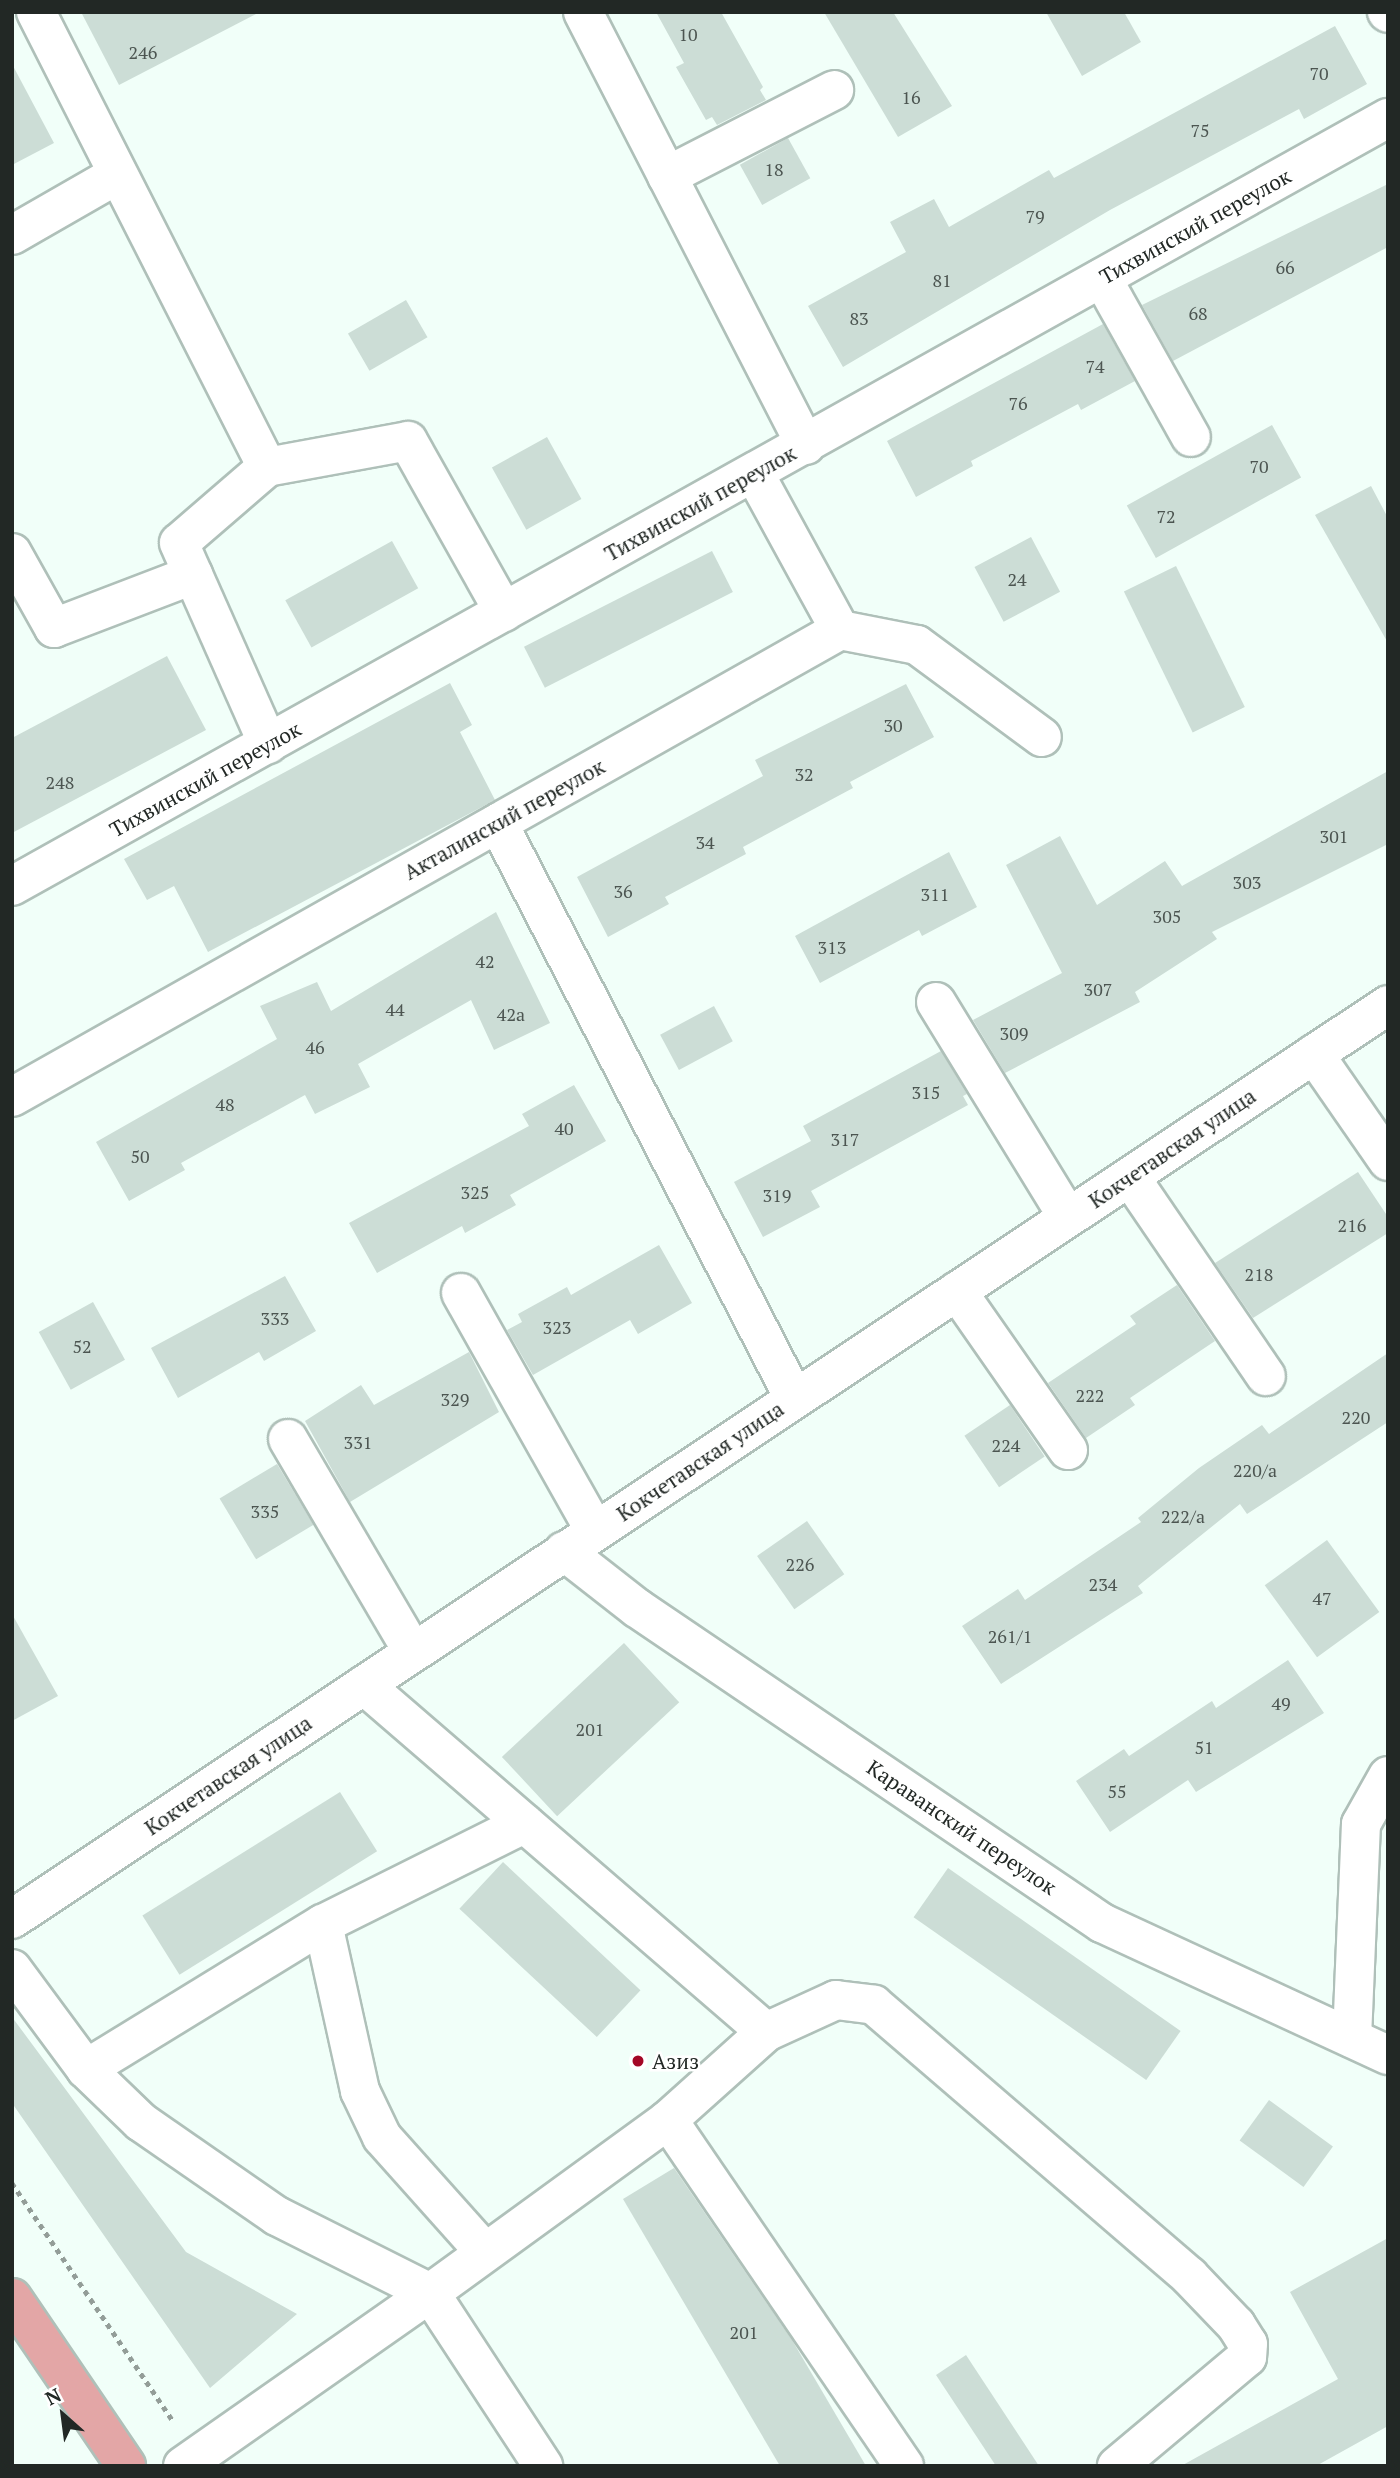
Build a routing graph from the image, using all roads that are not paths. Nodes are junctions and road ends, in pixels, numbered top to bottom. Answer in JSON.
{"nodes":[{"id":1,"x":36,"y":12,"type":"edge"},
{"id":2,"x":583,"y":12,"type":"edge"},
{"id":3,"x":834,"y":90,"type":"dead end"},
{"id":4,"x":1388,"y":118,"type":"edge"},
{"id":5,"x":118,"y":174,"type":"junction"},
{"id":6,"x":667,"y":176,"type":"junction"},
{"id":7,"x":12,"y":235,"type":"edge"},
{"id":8,"x":1102,"y":278,"type":"junction"},
{"id":9,"x":1191,"y":437,"type":"dead end"},
{"id":10,"x":806,"y":444,"type":"junction"},
{"id":11,"x":267,"y":467,"type":"junction"},
{"id":12,"x":754,"y":473,"type":"junction"},
{"id":13,"x":12,"y":552,"type":"edge"},
{"id":14,"x":193,"y":575,"type":"junction"},
{"id":15,"x":504,"y":612,"type":"junction"},
{"id":16,"x":840,"y":630,"type":"junction"},
{"id":17,"x":1042,"y":737,"type":"dead end"},
{"id":18,"x":268,"y":744,"type":"junction"},
{"id":19,"x":498,"y":823,"type":"junction"},
{"id":20,"x":12,"y":886,"type":"edge"},
{"id":21,"x":936,"y":1002,"type":"dead end"},
{"id":22,"x":1388,"y":1005,"type":"edge"},
{"id":23,"x":1314,"y":1054,"type":"junction"},
{"id":24,"x":12,"y":1097,"type":"edge"},
{"id":25,"x":1388,"y":1161,"type":"edge"},
{"id":26,"x":1130,"y":1177,"type":"junction"},
{"id":27,"x":1068,"y":1217,"type":"junction"},
{"id":28,"x":957,"y":1290,"type":"junction"},
{"id":29,"x":461,"y":1293,"type":"dead end"},
{"id":30,"x":1266,"y":1376,"type":"dead end"},
{"id":31,"x":794,"y":1398,"type":"junction"},
{"id":32,"x":288,"y":1439,"type":"dead end"},
{"id":33,"x":1069,"y":1450,"type":"dead end"},
{"id":34,"x":595,"y":1531,"type":"junction"},
{"id":35,"x":564,"y":1551,"type":"junction"},
{"id":36,"x":413,"y":1652,"type":"junction"},
{"id":37,"x":364,"y":1685,"type":"junction"},
{"id":38,"x":1388,"y":1776,"type":"edge"},
{"id":39,"x":524,"y":1824,"type":"junction"},
{"id":40,"x":12,"y":1919,"type":"edge"},
{"id":41,"x":323,"y":1924,"type":"junction"},
{"id":42,"x":12,"y":1969,"type":"edge"},
{"id":43,"x":766,"y":2032,"type":"junction"},
{"id":44,"x":1352,"y":2038,"type":"junction"},
{"id":45,"x":1388,"y":2055,"type":"edge"},
{"id":46,"x":86,"y":2069,"type":"junction"},
{"id":47,"x":668,"y":2120,"type":"junction"},
{"id":48,"x":485,"y":2252,"type":"junction"},
{"id":49,"x":430,"y":2294,"type":"junction"},
{"id":50,"x":12,"y":2298,"type":"edge"},
{"id":51,"x":190,"y":2461,"type":"edge"},
{"id":52,"x":126,"y":2466,"type":"edge"},
{"id":53,"x":543,"y":2466,"type":"edge"},
{"id":54,"x":904,"y":2466,"type":"edge"},
{"id":55,"x":1117,"y":2466,"type":"edge"}],
"edges":[{"from":1,"to":5,"type":"street"},
{"from":2,"to":6,"type":"street"},
{"from":3,"to":6,"type":"street"},
{"from":4,"to":8,"type":"street","name":"Тихвинский переулок"},
{"from":5,"to":7,"type":"street"},
{"from":5,"to":11,"type":"street"},
{"from":6,"to":10,"type":"street"},
{"from":8,"to":9,"type":"street"},
{"from":8,"to":10,"type":"street","name":"Тихвинский переулок"},
{"from":10,"to":12,"type":"street","name":"Тихвинский переулок"},
{"from":11,"to":14,"type":"street"},
{"from":11,"to":15,"type":"street"},
{"from":12,"to":15,"type":"street","name":"Тихвинский переулок"},
{"from":12,"to":16,"type":"street"},
{"from":13,"to":14,"type":"street"},
{"from":14,"to":18,"type":"street"},
{"from":15,"to":18,"type":"street","name":"Тихвинский переулок"},
{"from":16,"to":17,"type":"street"},
{"from":16,"to":19,"type":"street","name":"Акталинский переулок"},
{"from":18,"to":20,"type":"street","name":"Тихвинский переулок"},
{"from":19,"to":24,"type":"street","name":"Акталинский переулок"},
{"from":19,"to":31,"type":"street"},
{"from":21,"to":27,"type":"street"},
{"from":22,"to":23,"type":"street","name":"Кокчетавская улица"},
{"from":23,"to":25,"type":"street"},
{"from":23,"to":26,"type":"street","name":"Кокчетавская улица"},
{"from":26,"to":27,"type":"street","name":"Кокчетавская улица"},
{"from":26,"to":30,"type":"street"},
{"from":27,"to":28,"type":"street","name":"Кокчетавская улица"},
{"from":28,"to":31,"type":"street","name":"Кокчетавская улица"},
{"from":28,"to":33,"type":"street"},
{"from":29,"to":34,"type":"street"},
{"from":31,"to":34,"type":"street","name":"Кокчетавская улица"},
{"from":32,"to":36,"type":"street"},
{"from":34,"to":35,"type":"street","name":"Кокчетавская улица"},
{"from":35,"to":36,"type":"street","name":"Кокчетавская улица"},
{"from":35,"to":44,"type":"street","name":"Караванский переулок"},
{"from":36,"to":37,"type":"street","name":"Кокчетавская улица"},
{"from":37,"to":39,"type":"street"},
{"from":37,"to":40,"type":"street","name":"Кокчетавская улица"},
{"from":38,"to":44,"type":"street"},
{"from":39,"to":41,"type":"street"},
{"from":39,"to":43,"type":"street"},
{"from":41,"to":46,"type":"street"},
{"from":41,"to":48,"type":"street"},
{"from":42,"to":46,"type":"street"},
{"from":43,"to":47,"type":"street"},
{"from":43,"to":55,"type":"street"},
{"from":44,"to":45,"type":"street","name":"Караванский переулок"},
{"from":46,"to":49,"type":"street"},
{"from":47,"to":48,"type":"street"},
{"from":47,"to":54,"type":"street"},
{"from":48,"to":49,"type":"street"},
{"from":49,"to":51,"type":"street"},
{"from":49,"to":53,"type":"street"},
{"from":50,"to":52,"type":"main road"}]}
